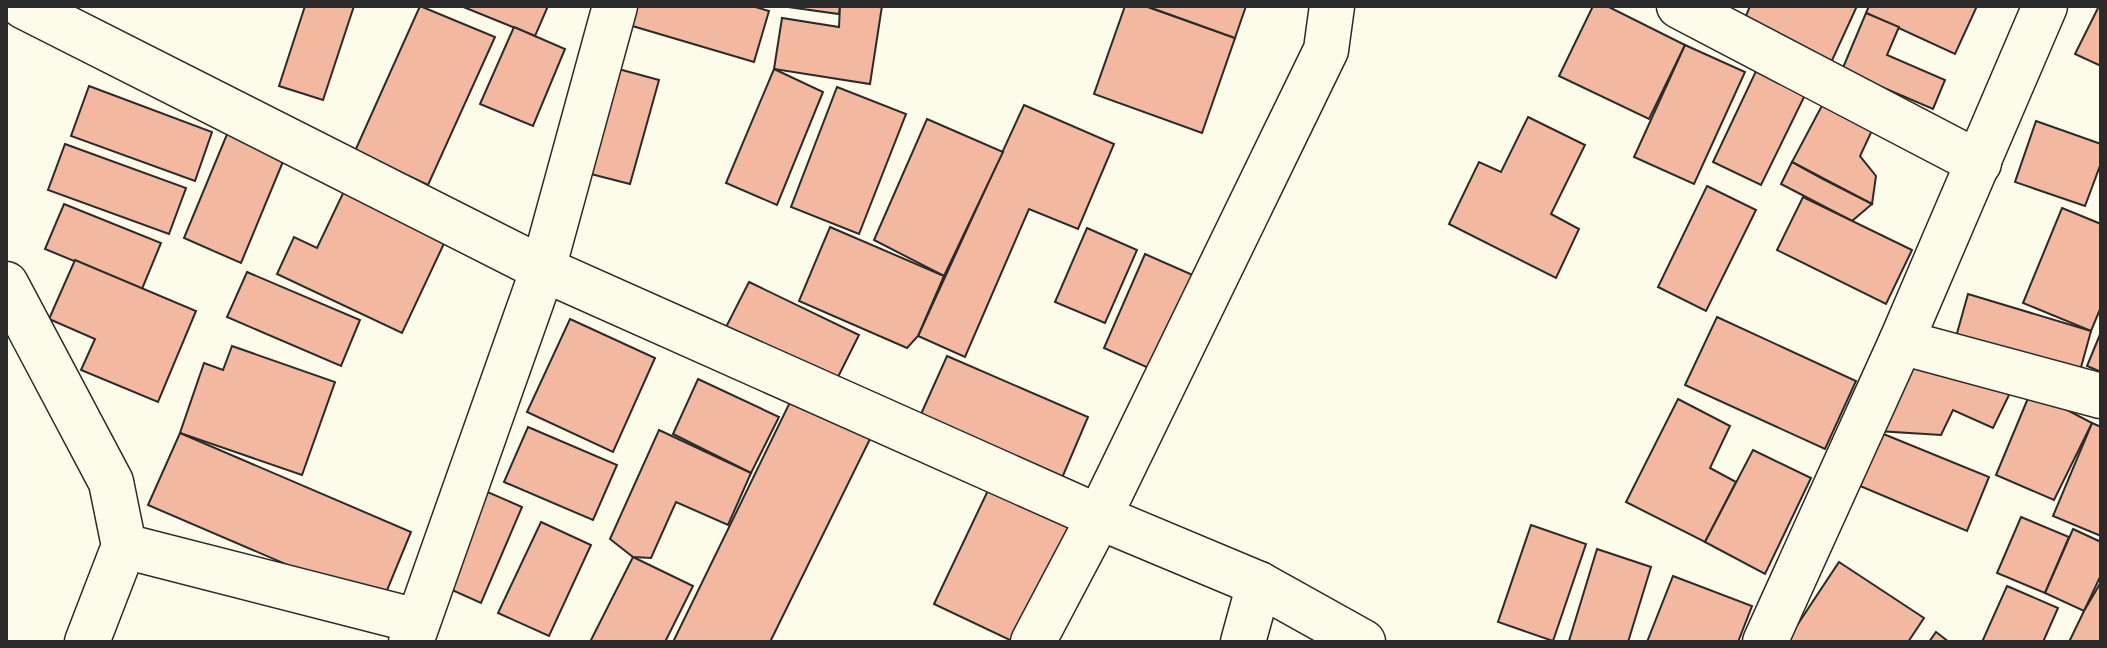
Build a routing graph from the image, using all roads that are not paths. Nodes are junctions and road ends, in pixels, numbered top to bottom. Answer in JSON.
{"nodes":[{"id":1,"x":23,"y":6,"type":"edge"},
{"id":2,"x":615,"y":6,"type":"edge"},
{"id":3,"x":1332,"y":6,"type":"edge"},
{"id":4,"x":1679,"y":6,"type":"edge"},
{"id":5,"x":2045,"y":6,"type":"edge"},
{"id":6,"x":1979,"y":163,"type":"junction"},
{"id":7,"x":543,"y":269,"type":"junction"},
{"id":8,"x":6,"y":284,"type":"edge"},
{"id":9,"x":1901,"y":342,"type":"junction"},
{"id":10,"x":2101,"y":396,"type":"edge"},
{"id":11,"x":1099,"y":517,"type":"junction"},
{"id":12,"x":124,"y":546,"type":"junction"},
{"id":13,"x":1259,"y":584,"type":"junction"},
{"id":14,"x":414,"y":631,"type":"edge"},
{"id":15,"x":87,"y":642,"type":"edge"},
{"id":16,"x":1033,"y":642,"type":"edge"},
{"id":17,"x":1243,"y":642,"type":"edge"},
{"id":18,"x":1363,"y":642,"type":"edge"},
{"id":19,"x":1765,"y":642,"type":"edge"}],
"edges":[{"from":1,"to":7,"type":"street"},
{"from":2,"to":7,"type":"street"},
{"from":3,"to":11,"type":"street"},
{"from":4,"to":6,"type":"street"},
{"from":5,"to":6,"type":"street"},
{"from":6,"to":9,"type":"street"},
{"from":7,"to":11,"type":"street"},
{"from":7,"to":14,"type":"street"},
{"from":8,"to":12,"type":"street"},
{"from":9,"to":10,"type":"street"},
{"from":9,"to":19,"type":"street"},
{"from":11,"to":13,"type":"street"},
{"from":11,"to":16,"type":"street"},
{"from":12,"to":14,"type":"street"},
{"from":12,"to":15,"type":"street"},
{"from":13,"to":17,"type":"street"},
{"from":13,"to":18,"type":"street"}]}
